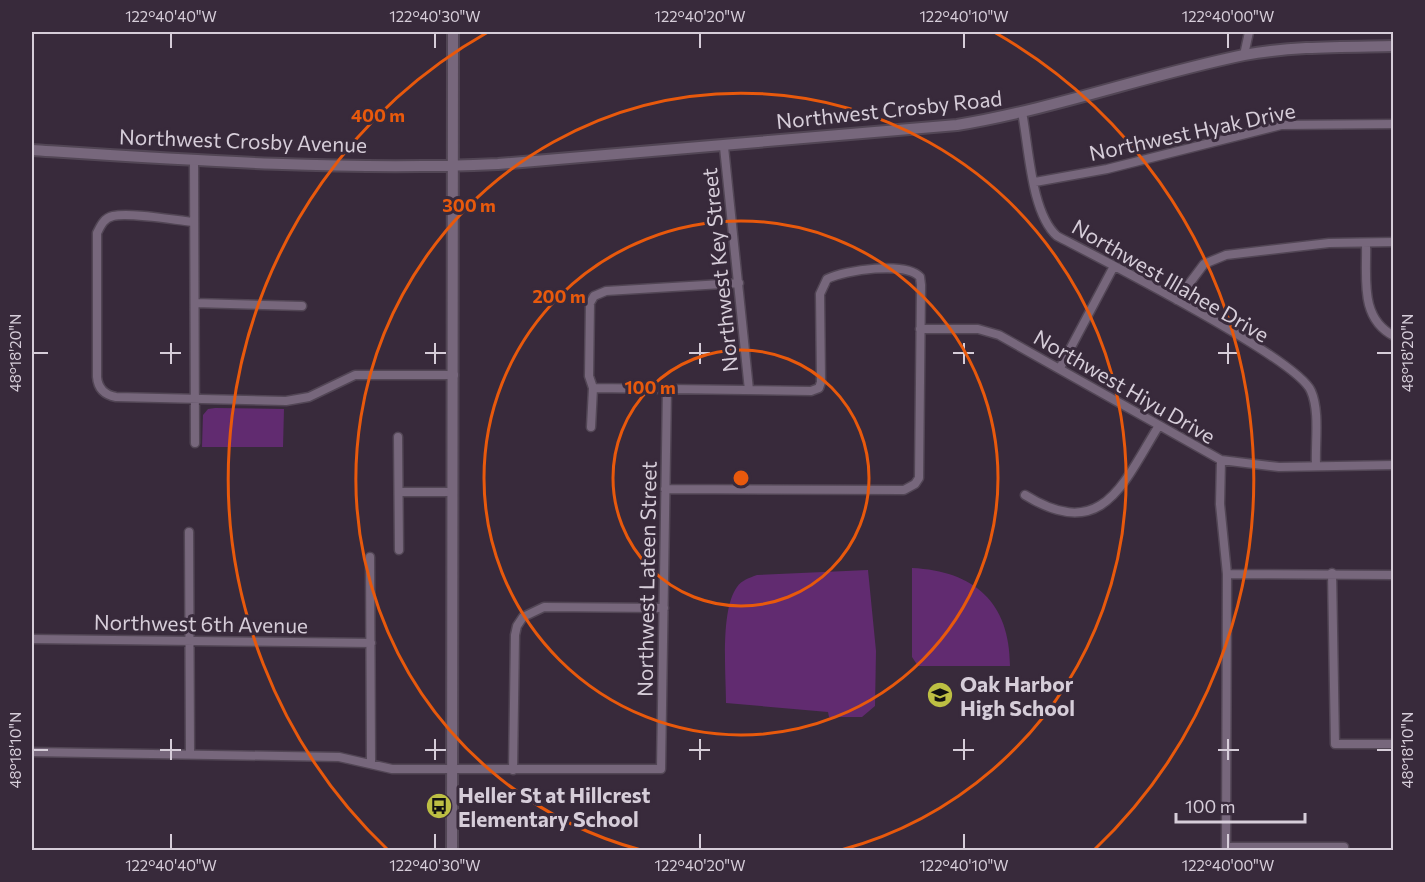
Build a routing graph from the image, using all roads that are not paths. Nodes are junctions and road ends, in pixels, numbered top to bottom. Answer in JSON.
{"nodes":[{"id":1,"x":453,"y":32,"type":"edge"},
{"id":2,"x":1249,"y":32,"type":"edge"},
{"id":3,"x":1394,"y":46,"type":"edge"},
{"id":4,"x":1244,"y":55,"type":"junction"},
{"id":5,"x":1022,"y":112,"type":"junction"},
{"id":6,"x":1394,"y":124,"type":"edge"},
{"id":7,"x":724,"y":147,"type":"junction"},
{"id":8,"x":32,"y":150,"type":"edge"},
{"id":9,"x":194,"y":160,"type":"junction"},
{"id":10,"x":453,"y":166,"type":"junction"},
{"id":11,"x":1035,"y":182,"type":"junction"},
{"id":12,"x":194,"y":222,"type":"junction"},
{"id":13,"x":1394,"y":242,"type":"edge"},
{"id":14,"x":1366,"y":244,"type":"junction"},
{"id":15,"x":1114,"y":266,"type":"junction"},
{"id":16,"x":739,"y":283,"type":"junction"},
{"id":17,"x":1177,"y":300,"type":"junction"},
{"id":18,"x":195,"y":303,"type":"junction"},
{"id":19,"x":302,"y":306,"type":"dead end"},
{"id":20,"x":920,"y":329,"type":"junction"},
{"id":21,"x":1394,"y":336,"type":"edge"},
{"id":22,"x":1060,"y":368,"type":"junction"},
{"id":23,"x":454,"y":375,"type":"junction"},
{"id":24,"x":592,"y":388,"type":"junction"},
{"id":25,"x":667,"y":389,"type":"junction"},
{"id":26,"x":749,"y":390,"type":"junction"},
{"id":27,"x":195,"y":399,"type":"junction"},
{"id":28,"x":591,"y":427,"type":"dead end"},
{"id":29,"x":1158,"y":427,"type":"junction"},
{"id":30,"x":398,"y":437,"type":"dead end"},
{"id":31,"x":195,"y":444,"type":"dead end"},
{"id":32,"x":1221,"y":460,"type":"junction"},
{"id":33,"x":1316,"y":464,"type":"junction"},
{"id":34,"x":1394,"y":465,"type":"edge"},
{"id":35,"x":665,"y":489,"type":"junction"},
{"id":36,"x":399,"y":492,"type":"junction"},
{"id":37,"x":453,"y":492,"type":"junction"},
{"id":38,"x":1025,"y":495,"type":"dead end"},
{"id":39,"x":189,"y":532,"type":"dead end"},
{"id":40,"x":399,"y":550,"type":"dead end"},
{"id":41,"x":370,"y":557,"type":"dead end"},
{"id":42,"x":1332,"y":573,"type":"junction"},
{"id":43,"x":1227,"y":574,"type":"junction"},
{"id":44,"x":1394,"y":575,"type":"edge"},
{"id":45,"x":664,"y":608,"type":"junction"},
{"id":46,"x":32,"y":639,"type":"edge"},
{"id":47,"x":189,"y":641,"type":"junction"},
{"id":48,"x":371,"y":643,"type":"junction"},
{"id":49,"x":1394,"y":744,"type":"edge"},
{"id":50,"x":32,"y":752,"type":"edge"},
{"id":51,"x":190,"y":754,"type":"junction"},
{"id":52,"x":371,"y":762,"type":"junction"},
{"id":53,"x":452,"y":769,"type":"junction"},
{"id":54,"x":513,"y":770,"type":"junction"},
{"id":55,"x":452,"y":850,"type":"edge"},
{"id":56,"x":1344,"y":850,"type":"edge"}],
"edges":[{"from":1,"to":10,"type":"street"},
{"from":2,"to":4,"type":"street"},
{"from":3,"to":4,"type":"street","name":"Northwest Crosby Road"},
{"from":4,"to":5,"type":"street","name":"Northwest Crosby Road"},
{"from":5,"to":7,"type":"street","name":"Northwest Crosby Road"},
{"from":5,"to":11,"type":"street","name":"Northwest Illahee Drive"},
{"from":6,"to":11,"type":"street","name":"Northwest Hyak Drive"},
{"from":7,"to":10,"type":"street","name":"Northwest Crosby Road"},
{"from":7,"to":16,"type":"street","name":"Northwest Key Street"},
{"from":8,"to":9,"type":"street","name":"Northwest Crosby Avenue"},
{"from":9,"to":10,"type":"street","name":"Northwest Crosby Avenue"},
{"from":9,"to":12,"type":"street"},
{"from":10,"to":23,"type":"street"},
{"from":11,"to":15,"type":"street","name":"Northwest Illahee Drive"},
{"from":12,"to":18,"type":"street"},
{"from":12,"to":27,"type":"street"},
{"from":13,"to":14,"type":"street"},
{"from":14,"to":17,"type":"street"},
{"from":14,"to":21,"type":"street"},
{"from":15,"to":17,"type":"street","name":"Northwest Illahee Drive"},
{"from":15,"to":22,"type":"street"},
{"from":16,"to":24,"type":"street"},
{"from":16,"to":26,"type":"street","name":"Northwest Key Street"},
{"from":17,"to":33,"type":"street","name":"Northwest Illahee Drive"},
{"from":18,"to":19,"type":"street"},
{"from":18,"to":27,"type":"street"},
{"from":20,"to":22,"type":"street","name":"Northwest Hiyu Drive"},
{"from":20,"to":26,"type":"street"},
{"from":20,"to":35,"type":"street"},
{"from":22,"to":29,"type":"street","name":"Northwest Hiyu Drive"},
{"from":23,"to":27,"type":"street"},
{"from":23,"to":37,"type":"street"},
{"from":24,"to":25,"type":"street"},
{"from":24,"to":28,"type":"street"},
{"from":25,"to":26,"type":"street"},
{"from":25,"to":35,"type":"street","name":"Northwest Lateen Street"},
{"from":27,"to":31,"type":"street"},
{"from":29,"to":32,"type":"street","name":"Northwest Hiyu Drive"},
{"from":29,"to":38,"type":"street"},
{"from":30,"to":36,"type":"street"},
{"from":32,"to":33,"type":"street","name":"Northwest Hiyu Drive"},
{"from":32,"to":43,"type":"street"},
{"from":33,"to":34,"type":"street","name":"Northwest Hiyu Drive"},
{"from":35,"to":45,"type":"street","name":"Northwest Lateen Street"},
{"from":36,"to":37,"type":"street"},
{"from":36,"to":40,"type":"street"},
{"from":37,"to":53,"type":"street"},
{"from":39,"to":47,"type":"street"},
{"from":41,"to":48,"type":"street"},
{"from":42,"to":43,"type":"street"},
{"from":42,"to":44,"type":"street"},
{"from":42,"to":49,"type":"street"},
{"from":43,"to":56,"type":"street"},
{"from":45,"to":54,"type":"street"},
{"from":45,"to":54,"type":"street","name":"Northwest Lateen Street"},
{"from":46,"to":47,"type":"street","name":"Northwest 6th Avenue"},
{"from":47,"to":48,"type":"street","name":"Northwest 6th Avenue"},
{"from":47,"to":51,"type":"street"},
{"from":48,"to":52,"type":"street"},
{"from":50,"to":51,"type":"street"},
{"from":51,"to":52,"type":"street"},
{"from":52,"to":53,"type":"street"},
{"from":53,"to":54,"type":"street"},
{"from":53,"to":55,"type":"street"}]}
